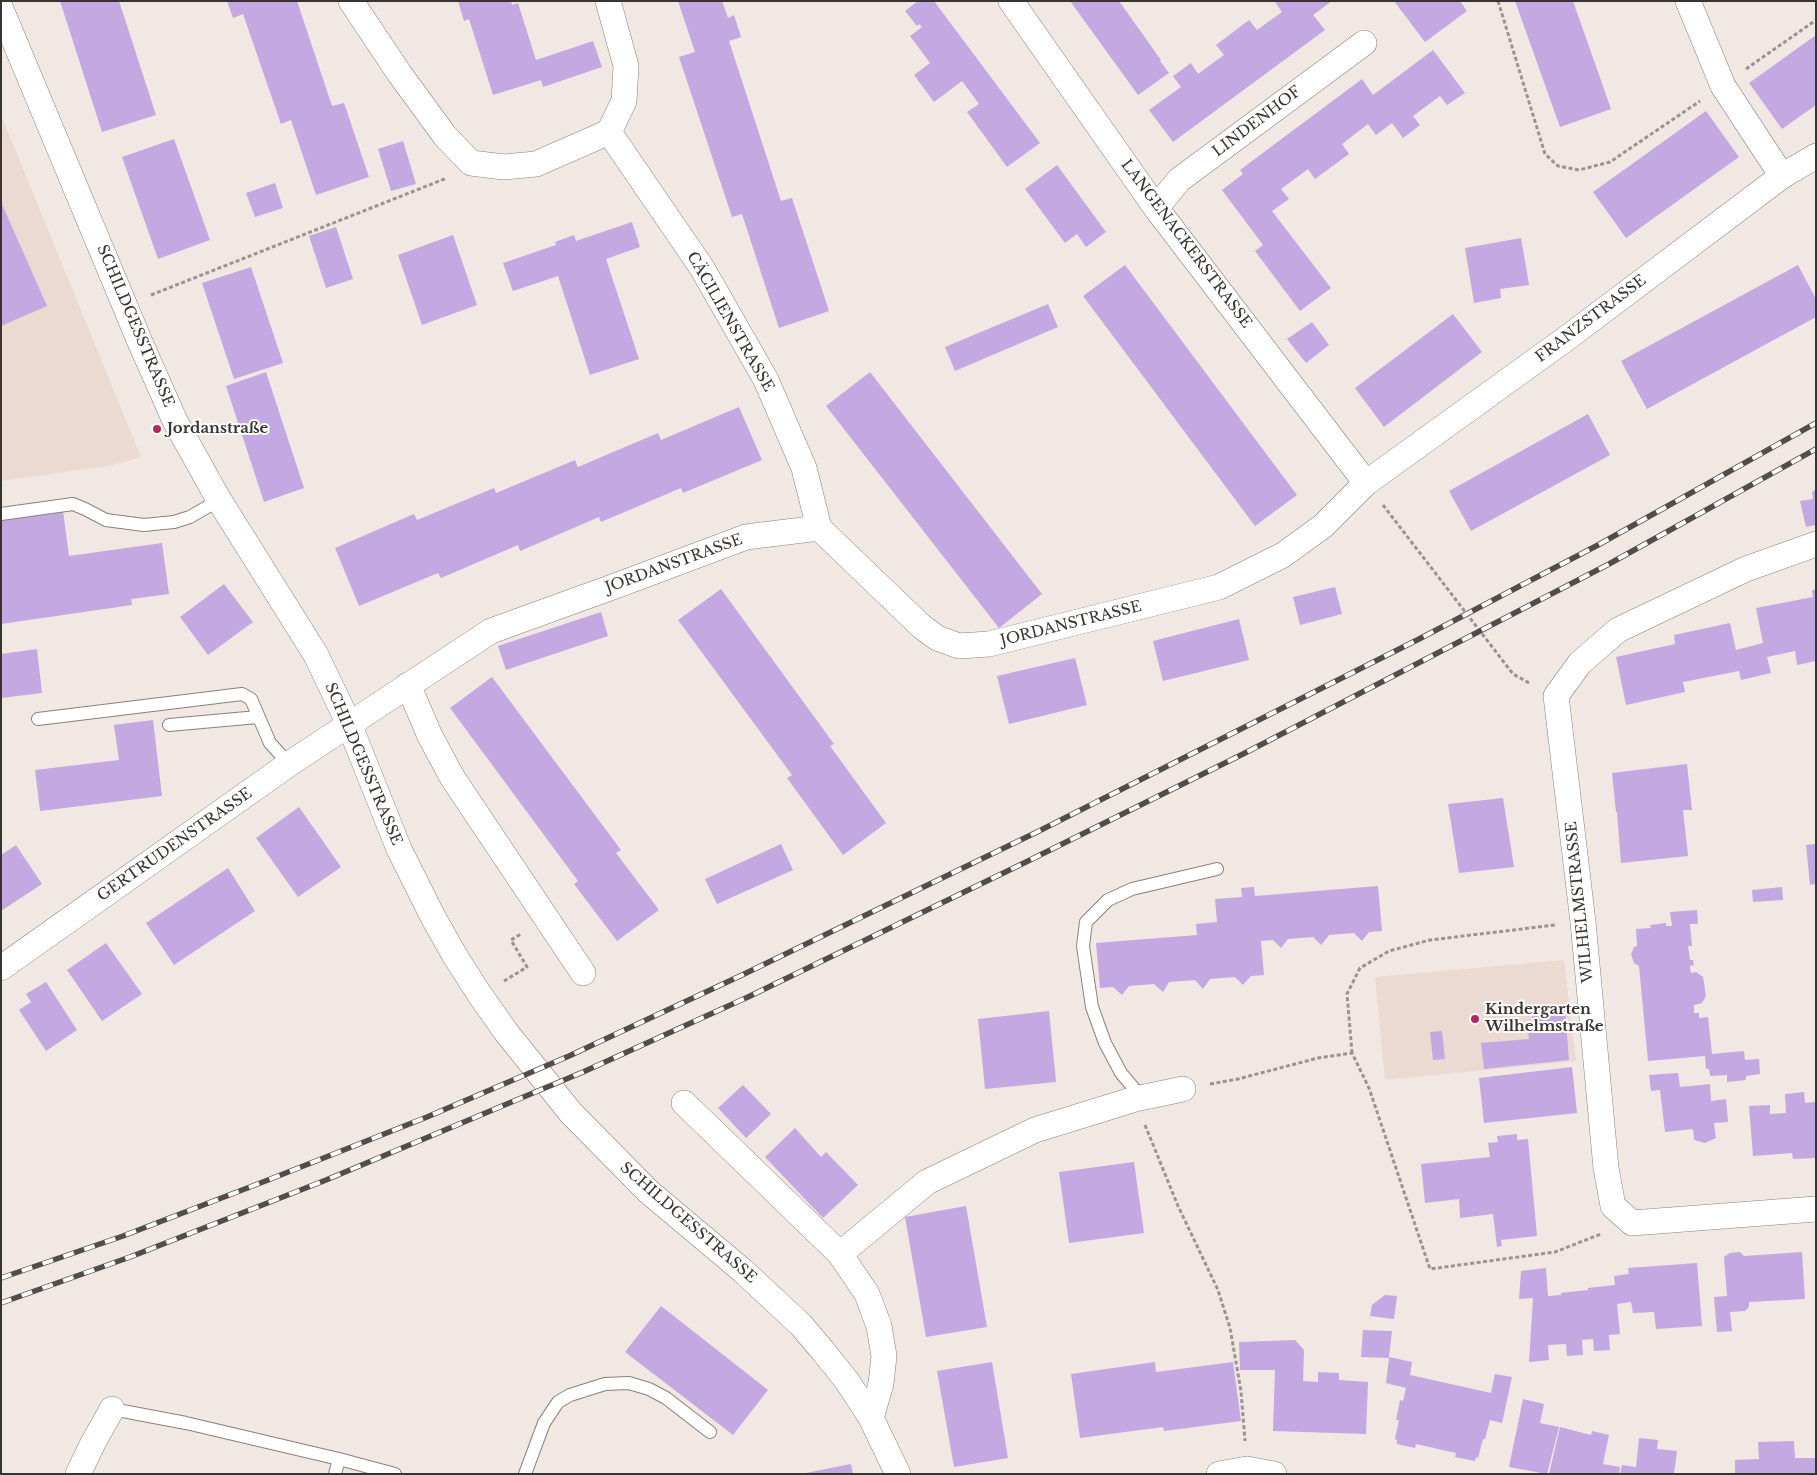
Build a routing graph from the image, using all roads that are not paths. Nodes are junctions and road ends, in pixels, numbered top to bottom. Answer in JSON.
{"nodes":[{"id":1,"x":351,"y":1,"type":"edge"},
{"id":2,"x":608,"y":1,"type":"edge"},
{"id":3,"x":1011,"y":1,"type":"edge"},
{"id":4,"x":1693,"y":3,"type":"edge"},
{"id":5,"x":1,"y":9,"type":"edge"},
{"id":6,"x":1364,"y":44,"type":"dead end"},
{"id":7,"x":608,"y":132,"type":"junction"},
{"id":8,"x":1816,"y":156,"type":"edge"},
{"id":9,"x":1782,"y":176,"type":"junction"},
{"id":10,"x":1156,"y":208,"type":"junction"},
{"id":11,"x":1366,"y":483,"type":"junction"},
{"id":12,"x":219,"y":500,"type":"junction"},
{"id":13,"x":1,"y":514,"type":"edge"},
{"id":14,"x":819,"y":528,"type":"junction"},
{"id":15,"x":1816,"y":544,"type":"edge"},
{"id":16,"x":408,"y":685,"type":"junction"},
{"id":17,"x":258,"y":717,"type":"junction"},
{"id":18,"x":38,"y":719,"type":"dead end"},
{"id":19,"x":349,"y":724,"type":"junction"},
{"id":20,"x":169,"y":725,"type":"dead end"},
{"id":21,"x":289,"y":764,"type":"junction"},
{"id":22,"x":1218,"y":869,"type":"dead end"},
{"id":23,"x":1,"y":968,"type":"edge"},
{"id":24,"x":582,"y":973,"type":"dead end"},
{"id":25,"x":1183,"y":1090,"type":"road end"},
{"id":26,"x":1139,"y":1099,"type":"junction"},
{"id":27,"x":684,"y":1103,"type":"dead end"},
{"id":28,"x":1816,"y":1209,"type":"edge"},
{"id":29,"x":840,"y":1254,"type":"junction"},
{"id":30,"x":112,"y":1409,"type":"joint"},
{"id":31,"x":872,"y":1418,"type":"junction"},
{"id":32,"x":710,"y":1432,"type":"dead end"},
{"id":33,"x":339,"y":1459,"type":"junction"},
{"id":34,"x":78,"y":1474,"type":"edge"},
{"id":35,"x":335,"y":1474,"type":"edge"},
{"id":36,"x":395,"y":1474,"type":"edge"},
{"id":37,"x":525,"y":1474,"type":"edge"},
{"id":38,"x":898,"y":1474,"type":"edge"},
{"id":39,"x":1219,"y":1474,"type":"edge"},
{"id":40,"x":1274,"y":1474,"type":"edge"}],
"edges":[{"from":1,"to":7,"type":"street"},
{"from":2,"to":7,"type":"street"},
{"from":3,"to":10,"type":"street","name":"LANGENACKERSTRASSE"},
{"from":4,"to":9,"type":"street"},
{"from":5,"to":12,"type":"street","name":"SCHILDGESSTRASSE"},
{"from":6,"to":10,"type":"street","name":"LINDENHOF"},
{"from":7,"to":14,"type":"street","name":"CÄCILIENSTRASSE"},
{"from":8,"to":9,"type":"street","name":"FRANZSTRASSE"},
{"from":9,"to":11,"type":"street","name":"FRANZSTRASSE"},
{"from":10,"to":11,"type":"street","name":"LANGENACKERSTRASSE"},
{"from":11,"to":14,"type":"street","name":"JORDANSTRASSE"},
{"from":12,"to":13,"type":"lane"},
{"from":12,"to":19,"type":"street","name":"SCHILDGESSTRASSE"},
{"from":14,"to":16,"type":"street","name":"JORDANSTRASSE"},
{"from":15,"to":28,"type":"street","name":"WILHELMSTRASSE"},
{"from":16,"to":19,"type":"street","name":"JORDANSTRASSE"},
{"from":16,"to":24,"type":"street"},
{"from":17,"to":18,"type":"lane"},
{"from":17,"to":20,"type":"lane"},
{"from":17,"to":21,"type":"lane"},
{"from":19,"to":21,"type":"street","name":"GERTRUDENSTRASSE"},
{"from":19,"to":31,"type":"street","name":"SCHILDGESSTRASSE"},
{"from":21,"to":23,"type":"street","name":"GERTRUDENSTRASSE"},
{"from":22,"to":26,"type":"lane"},
{"from":25,"to":26,"type":"street"},
{"from":26,"to":29,"type":"street"},
{"from":27,"to":29,"type":"street"},
{"from":29,"to":31,"type":"street"},
{"from":30,"to":33,"type":"lane"},
{"from":30,"to":34,"type":"street"},
{"from":31,"to":38,"type":"street","name":"SCHILDGESSTRASSE"},
{"from":32,"to":37,"type":"lane"},
{"from":33,"to":35,"type":"lane"},
{"from":33,"to":36,"type":"lane"},
{"from":39,"to":40,"type":"street"}]}
